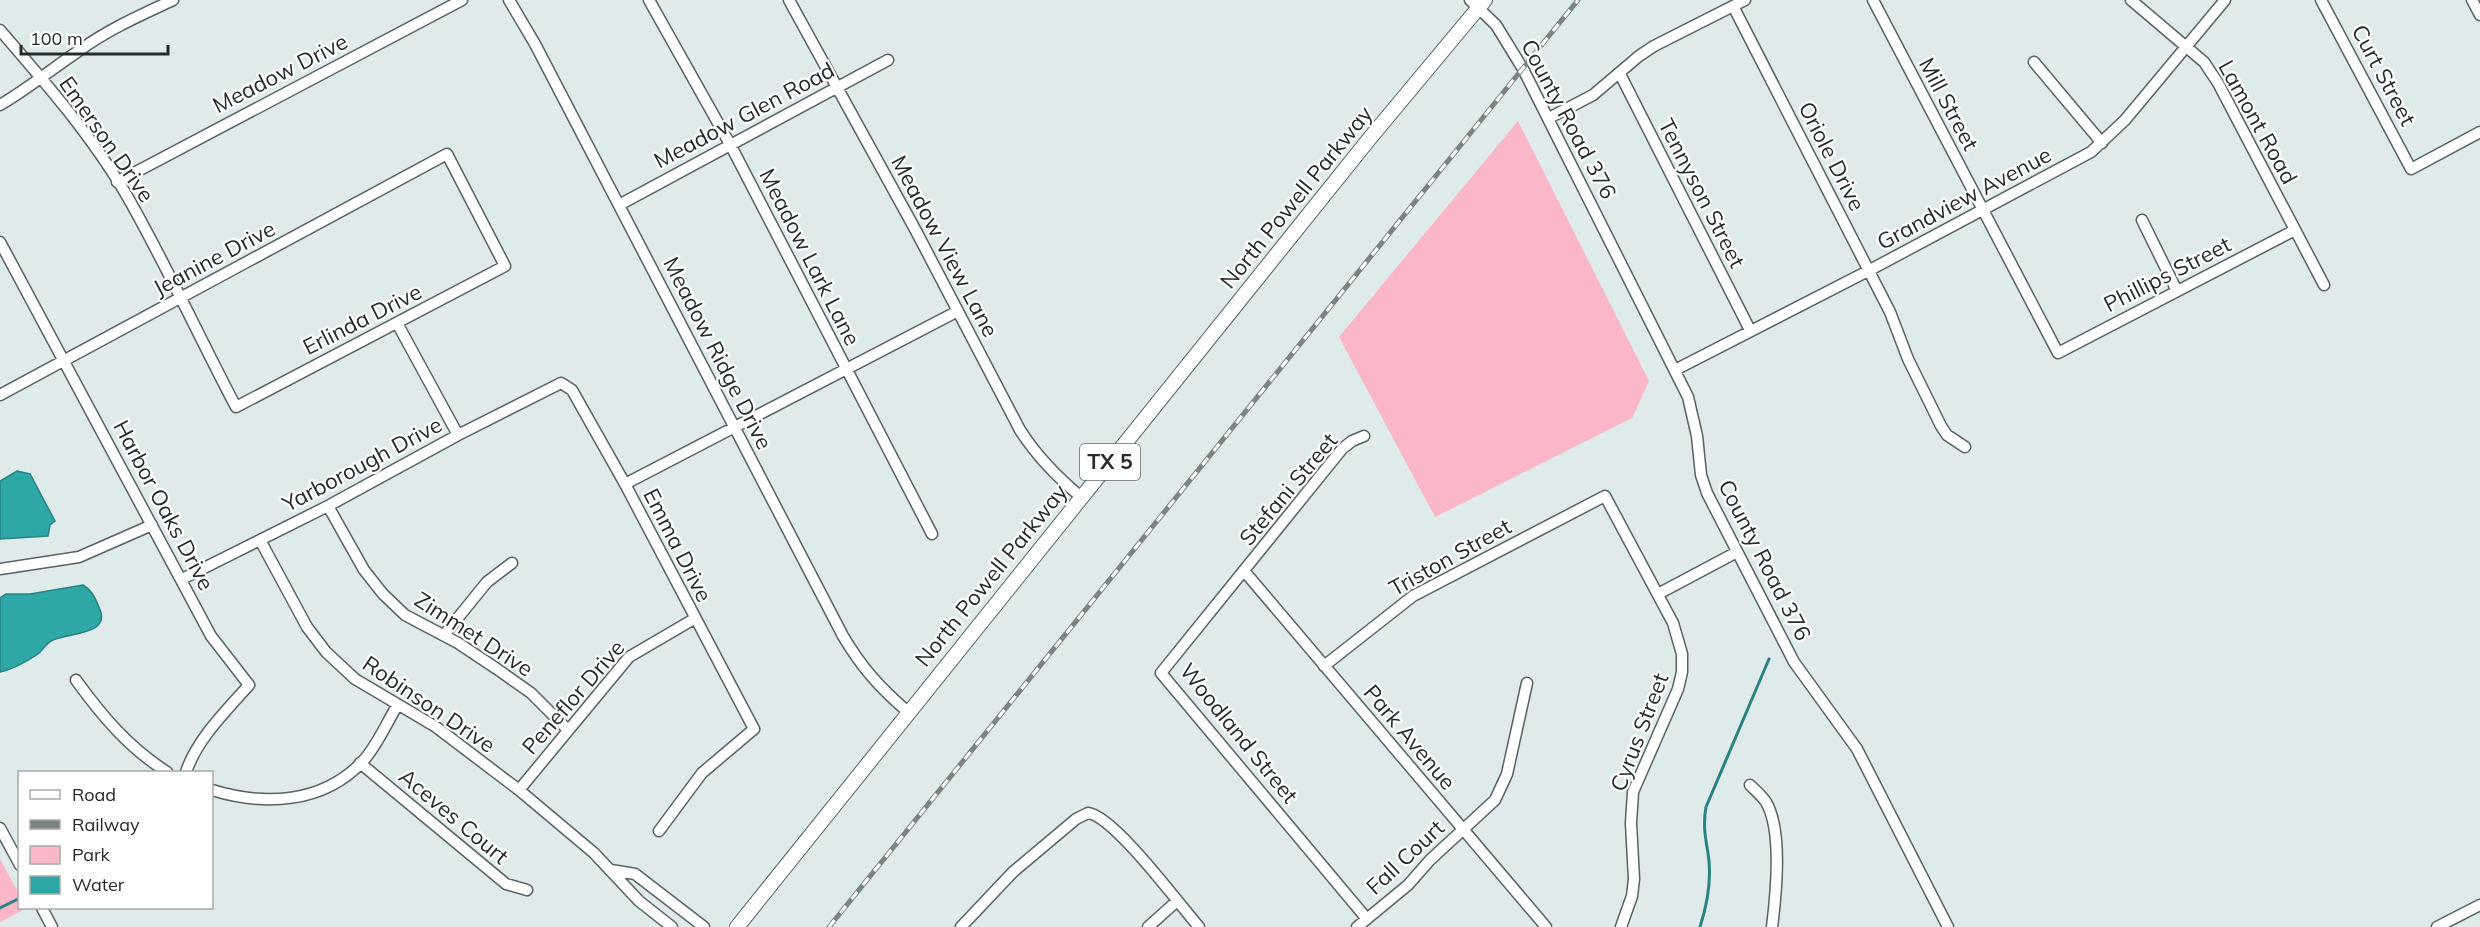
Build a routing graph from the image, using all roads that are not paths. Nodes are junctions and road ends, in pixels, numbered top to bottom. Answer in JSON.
{"nodes":[{"id":1,"x":173,"y":0,"type":"edge"},
{"id":2,"x":462,"y":0,"type":"edge"},
{"id":3,"x":509,"y":0,"type":"edge"},
{"id":4,"x":649,"y":0,"type":"edge"},
{"id":5,"x":789,"y":0,"type":"edge"},
{"id":6,"x":1744,"y":0,"type":"edge"},
{"id":7,"x":1873,"y":0,"type":"edge"},
{"id":8,"x":2131,"y":0,"type":"edge"},
{"id":9,"x":2225,"y":0,"type":"edge"},
{"id":10,"x":2321,"y":0,"type":"edge"},
{"id":11,"x":2472,"y":0,"type":"edge"},
{"id":12,"x":1477,"y":3,"type":"edge"},
{"id":13,"x":1733,"y":6,"type":"junction"},
{"id":14,"x":2480,"y":15,"type":"edge"},
{"id":15,"x":0,"y":30,"type":"edge"},
{"id":16,"x":2188,"y":47,"type":"junction"},
{"id":17,"x":888,"y":60,"type":"dead end"},
{"id":18,"x":2034,"y":62,"type":"dead end"},
{"id":19,"x":1620,"y":74,"type":"junction"},
{"id":20,"x":41,"y":79,"type":"junction"},
{"id":21,"x":837,"y":88,"type":"junction"},
{"id":22,"x":0,"y":105,"type":"edge"},
{"id":23,"x":1549,"y":118,"type":"junction"},
{"id":24,"x":2480,"y":132,"type":"edge"},
{"id":25,"x":2102,"y":143,"type":"junction"},
{"id":26,"x":731,"y":146,"type":"junction"},
{"id":27,"x":117,"y":182,"type":"junction"},
{"id":28,"x":619,"y":205,"type":"junction"},
{"id":29,"x":1982,"y":211,"type":"junction"},
{"id":30,"x":2142,"y":220,"type":"dead end"},
{"id":31,"x":2295,"y":230,"type":"junction"},
{"id":32,"x":0,"y":242,"type":"edge"},
{"id":33,"x":505,"y":266,"type":"joint"},
{"id":34,"x":1868,"y":271,"type":"junction"},
{"id":35,"x":2324,"y":285,"type":"dead end"},
{"id":36,"x":2177,"y":291,"type":"junction"},
{"id":37,"x":179,"y":298,"type":"junction"},
{"id":38,"x":958,"y":310,"type":"junction"},
{"id":39,"x":397,"y":323,"type":"junction"},
{"id":40,"x":1750,"y":330,"type":"junction"},
{"id":41,"x":2058,"y":353,"type":"joint"},
{"id":42,"x":65,"y":360,"type":"junction"},
{"id":43,"x":846,"y":368,"type":"junction"},
{"id":44,"x":1675,"y":370,"type":"junction"},
{"id":45,"x":561,"y":383,"type":"joint"},
{"id":46,"x":0,"y":395,"type":"edge"},
{"id":47,"x":236,"y":407,"type":"joint"},
{"id":48,"x":735,"y":428,"type":"junction"},
{"id":49,"x":458,"y":435,"type":"junction"},
{"id":50,"x":1365,"y":436,"type":"dead end"},
{"id":51,"x":1965,"y":447,"type":"dead end"},
{"id":52,"x":625,"y":484,"type":"junction"},
{"id":53,"x":1605,"y":496,"type":"joint"},
{"id":54,"x":1082,"y":497,"type":"junction"},
{"id":55,"x":328,"y":506,"type":"junction"},
{"id":56,"x":152,"y":525,"type":"junction"},
{"id":57,"x":932,"y":534,"type":"dead end"},
{"id":58,"x":260,"y":540,"type":"junction"},
{"id":59,"x":1737,"y":552,"type":"junction"},
{"id":60,"x":512,"y":563,"type":"dead end"},
{"id":61,"x":0,"y":569,"type":"edge"},
{"id":62,"x":1245,"y":572,"type":"junction"},
{"id":63,"x":182,"y":579,"type":"junction"},
{"id":64,"x":1658,"y":594,"type":"junction"},
{"id":65,"x":694,"y":619,"type":"junction"},
{"id":66,"x":444,"y":635,"type":"junction"},
{"id":67,"x":1324,"y":666,"type":"junction"},
{"id":68,"x":76,"y":680,"type":"dead end"},
{"id":69,"x":1527,"y":683,"type":"dead end"},
{"id":70,"x":397,"y":706,"type":"junction"},
{"id":71,"x":908,"y":712,"type":"junction"},
{"id":72,"x":568,"y":730,"type":"junction"},
{"id":73,"x":360,"y":763,"type":"junction"},
{"id":74,"x":165,"y":771,"type":"edge"},
{"id":75,"x":186,"y":771,"type":"edge"},
{"id":76,"x":1750,"y":785,"type":"dead end"},
{"id":77,"x":213,"y":790,"type":"edge"},
{"id":78,"x":519,"y":790,"type":"junction"},
{"id":79,"x":0,"y":828,"type":"edge"},
{"id":80,"x":1463,"y":830,"type":"junction"},
{"id":81,"x":659,"y":831,"type":"dead end"},
{"id":82,"x":18,"y":861,"type":"edge"},
{"id":83,"x":611,"y":870,"type":"junction"},
{"id":84,"x":527,"y":890,"type":"dead end"},
{"id":85,"x":1177,"y":901,"type":"junction"},
{"id":86,"x":2480,"y":905,"type":"edge"},
{"id":87,"x":43,"y":909,"type":"edge"},
{"id":88,"x":1367,"y":919,"type":"junction"},
{"id":89,"x":52,"y":927,"type":"edge"},
{"id":90,"x":672,"y":927,"type":"edge"},
{"id":91,"x":704,"y":927,"type":"edge"},
{"id":92,"x":737,"y":927,"type":"edge"},
{"id":93,"x":961,"y":927,"type":"edge"},
{"id":94,"x":1148,"y":927,"type":"edge"},
{"id":95,"x":1199,"y":927,"type":"edge"},
{"id":96,"x":1357,"y":927,"type":"edge"},
{"id":97,"x":1546,"y":927,"type":"edge"},
{"id":98,"x":1621,"y":927,"type":"edge"},
{"id":99,"x":1772,"y":927,"type":"edge"},
{"id":100,"x":1948,"y":927,"type":"edge"},
{"id":101,"x":2437,"y":927,"type":"edge"}],
"edges":[{"from":1,"to":20,"type":"street"},
{"from":2,"to":27,"type":"street","name":"Meadow Drive"},
{"from":3,"to":28,"type":"street","name":"Meadow Ridge Drive"},
{"from":4,"to":26,"type":"street","name":"Meadow Lark Lane"},
{"from":5,"to":21,"type":"street","name":"Meadow View Lane"},
{"from":6,"to":13,"type":"street"},
{"from":7,"to":29,"type":"street","name":"Mill Street"},
{"from":8,"to":16,"type":"street","name":"Lamont Road"},
{"from":9,"to":16,"type":"street","name":"Grandview Avenue"},
{"from":10,"to":24,"type":"street","name":"Curt Street"},
{"from":11,"to":14,"type":"street"},
{"from":12,"to":23,"type":"street","name":"County Road 376"},
{"from":12,"to":54,"type":"main road","name":"North Powell Parkway","number":"TX 5"},
{"from":13,"to":19,"type":"street"},
{"from":13,"to":34,"type":"street","name":"Oriole Drive"},
{"from":15,"to":20,"type":"street","name":"Emerson Drive"},
{"from":16,"to":25,"type":"street","name":"Grandview Avenue"},
{"from":16,"to":31,"type":"street","name":"Lamont Road"},
{"from":17,"to":21,"type":"street","name":"Meadow Glen Road"},
{"from":18,"to":25,"type":"street"},
{"from":19,"to":23,"type":"street"},
{"from":19,"to":40,"type":"street","name":"Tennyson Street"},
{"from":20,"to":22,"type":"street"},
{"from":20,"to":27,"type":"street","name":"Emerson Drive"},
{"from":21,"to":26,"type":"street","name":"Meadow Glen Road"},
{"from":21,"to":38,"type":"street","name":"Meadow View Lane"},
{"from":23,"to":44,"type":"street","name":"County Road 376"},
{"from":25,"to":29,"type":"street","name":"Grandview Avenue"},
{"from":26,"to":28,"type":"street","name":"Meadow Glen Road"},
{"from":26,"to":43,"type":"street","name":"Meadow Lark Lane"},
{"from":27,"to":37,"type":"street","name":"Emerson Drive"},
{"from":28,"to":48,"type":"street","name":"Meadow Ridge Drive"},
{"from":29,"to":34,"type":"street","name":"Grandview Avenue"},
{"from":29,"to":41,"type":"street","name":"Mill Street"},
{"from":30,"to":36,"type":"street"},
{"from":31,"to":35,"type":"street","name":"Lamont Road"},
{"from":31,"to":36,"type":"street","name":"Phillips Street"},
{"from":32,"to":42,"type":"street","name":"Harbor Oaks Drive"},
{"from":33,"to":37,"type":"street","name":"Jeanine Drive"},
{"from":33,"to":39,"type":"street","name":"Erlinda Drive"},
{"from":34,"to":40,"type":"street","name":"Grandview Avenue"},
{"from":34,"to":51,"type":"street","name":"Oriole Drive"},
{"from":36,"to":41,"type":"street","name":"Phillips Street"},
{"from":37,"to":42,"type":"street","name":"Jeanine Drive"},
{"from":37,"to":47,"type":"street","name":"Emerson Drive"},
{"from":38,"to":43,"type":"street"},
{"from":38,"to":54,"type":"street","name":"Meadow View Lane"},
{"from":39,"to":47,"type":"street","name":"Erlinda Drive"},
{"from":39,"to":49,"type":"street"},
{"from":40,"to":44,"type":"street","name":"Grandview Avenue"},
{"from":42,"to":46,"type":"street","name":"Jeanine Drive"},
{"from":42,"to":56,"type":"street","name":"Harbor Oaks Drive"},
{"from":43,"to":48,"type":"street"},
{"from":43,"to":57,"type":"street","name":"Meadow Lark Lane"},
{"from":44,"to":59,"type":"street","name":"County Road 376"},
{"from":45,"to":49,"type":"street","name":"Yarborough Drive"},
{"from":45,"to":52,"type":"street","name":"Emma Drive"},
{"from":48,"to":52,"type":"street"},
{"from":48,"to":71,"type":"street","name":"Meadow Ridge Drive"},
{"from":49,"to":55,"type":"street","name":"Yarborough Drive"},
{"from":50,"to":62,"type":"street","name":"Stefani Street"},
{"from":52,"to":65,"type":"street","name":"Emma Drive"},
{"from":53,"to":64,"type":"street","name":"Cyrus Street"},
{"from":53,"to":67,"type":"street","name":"Triston Street"},
{"from":54,"to":71,"type":"main road","name":"North Powell Parkway","number":"TX 5"},
{"from":55,"to":58,"type":"street","name":"Yarborough Drive"},
{"from":55,"to":66,"type":"street","name":"Zimmet Drive"},
{"from":56,"to":61,"type":"street"},
{"from":56,"to":63,"type":"street","name":"Harbor Oaks Drive"},
{"from":58,"to":63,"type":"street","name":"Yarborough Drive"},
{"from":58,"to":70,"type":"street","name":"Robinson Drive"},
{"from":59,"to":64,"type":"street"},
{"from":59,"to":100,"type":"street","name":"County Road 376"},
{"from":60,"to":66,"type":"street"},
{"from":62,"to":67,"type":"street","name":"Park Avenue"},
{"from":62,"to":88,"type":"street","name":"Woodland Street"},
{"from":63,"to":75,"type":"street","name":"Harbor Oaks Drive"},
{"from":64,"to":98,"type":"street","name":"Cyrus Street"},
{"from":65,"to":72,"type":"street","name":"Peneflor Drive"},
{"from":65,"to":81,"type":"street","name":"Emma Drive"},
{"from":66,"to":72,"type":"street","name":"Zimmet Drive"},
{"from":67,"to":80,"type":"street","name":"Park Avenue"},
{"from":68,"to":74,"type":"street"},
{"from":69,"to":80,"type":"street","name":"Fall Court"},
{"from":70,"to":73,"type":"street"},
{"from":70,"to":78,"type":"street","name":"Robinson Drive"},
{"from":71,"to":92,"type":"main road","name":"North Powell Parkway","number":"TX 5"},
{"from":72,"to":78,"type":"street","name":"Peneflor Drive"},
{"from":73,"to":77,"type":"street"},
{"from":73,"to":84,"type":"street","name":"Aceves Court"},
{"from":76,"to":99,"type":"street"},
{"from":78,"to":83,"type":"street","name":"Robinson Drive"},
{"from":79,"to":82,"type":"street"},
{"from":80,"to":88,"type":"street","name":"Fall Court"},
{"from":80,"to":97,"type":"street","name":"Park Avenue"},
{"from":83,"to":90,"type":"street","name":"Robinson Drive"},
{"from":83,"to":91,"type":"street","name":"Robinson Drive"},
{"from":85,"to":93,"type":"street"},
{"from":85,"to":94,"type":"street"},
{"from":85,"to":95,"type":"street"},
{"from":86,"to":101,"type":"street"},
{"from":87,"to":89,"type":"street"},
{"from":88,"to":96,"type":"street","name":"Fall Court"}]}
